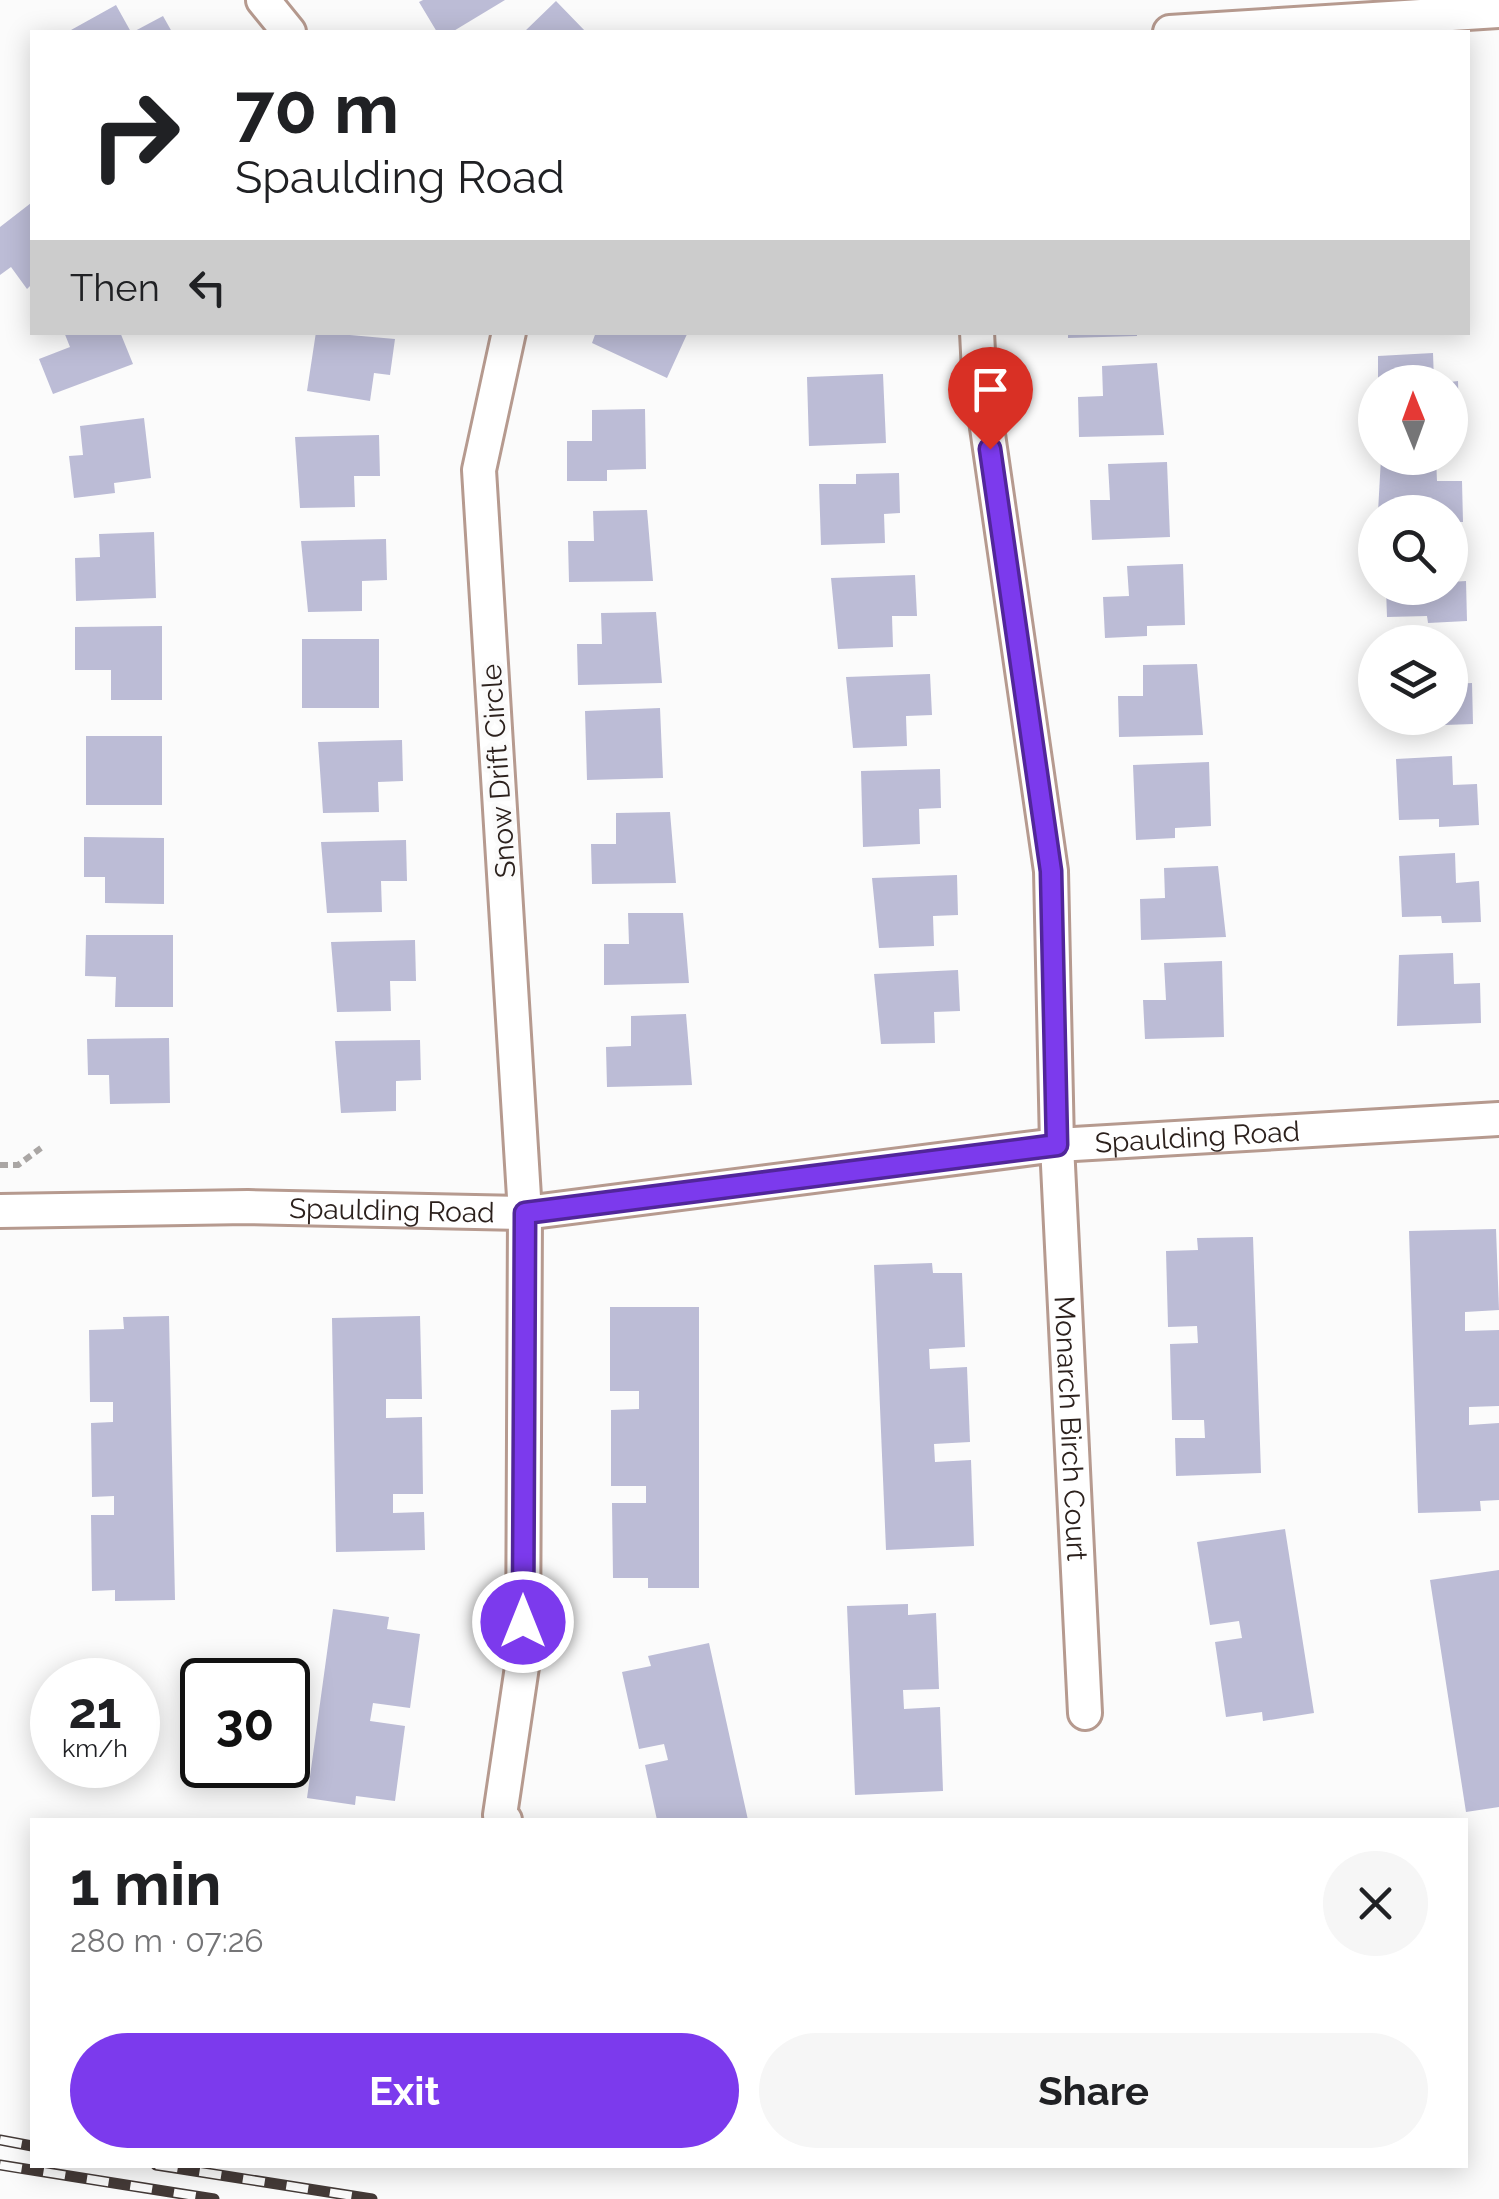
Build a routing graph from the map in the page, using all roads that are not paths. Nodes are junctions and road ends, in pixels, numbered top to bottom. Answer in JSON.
{"nodes":[{"id":1,"x":263,"y":0,"type":"edge"},
{"id":2,"x":1499,"y":11,"type":"edge"},
{"id":3,"x":287,"y":30,"type":"edge"},
{"id":4,"x":1201,"y":30,"type":"edge"},
{"id":5,"x":508,"y":335,"type":"edge"},
{"id":6,"x":977,"y":335,"type":"edge"},
{"id":7,"x":1499,"y":1119,"type":"edge"},
{"id":8,"x":1057,"y":1145,"type":"junction"},
{"id":9,"x":0,"y":1211,"type":"edge"},
{"id":10,"x":525,"y":1213,"type":"junction"},
{"id":11,"x":1085,"y":1712,"type":"dead end"},
{"id":12,"x":502,"y":1818,"type":"edge"}],
"edges":[{"from":1,"to":3,"type":"street"},
{"from":2,"to":4,"type":"street"},
{"from":5,"to":10,"type":"street","name":"Snow Drift Circle"},
{"from":6,"to":8,"type":"street","name":"Monarch Birch Court"},
{"from":7,"to":8,"type":"street","name":"Spaulding Road"},
{"from":8,"to":10,"type":"street","name":"Spaulding Road"},
{"from":8,"to":11,"type":"street","name":"Monarch Birch Court"},
{"from":9,"to":10,"type":"street","name":"Spaulding Road"},
{"from":10,"to":12,"type":"street","name":"Snow Drift Circle"}]}
